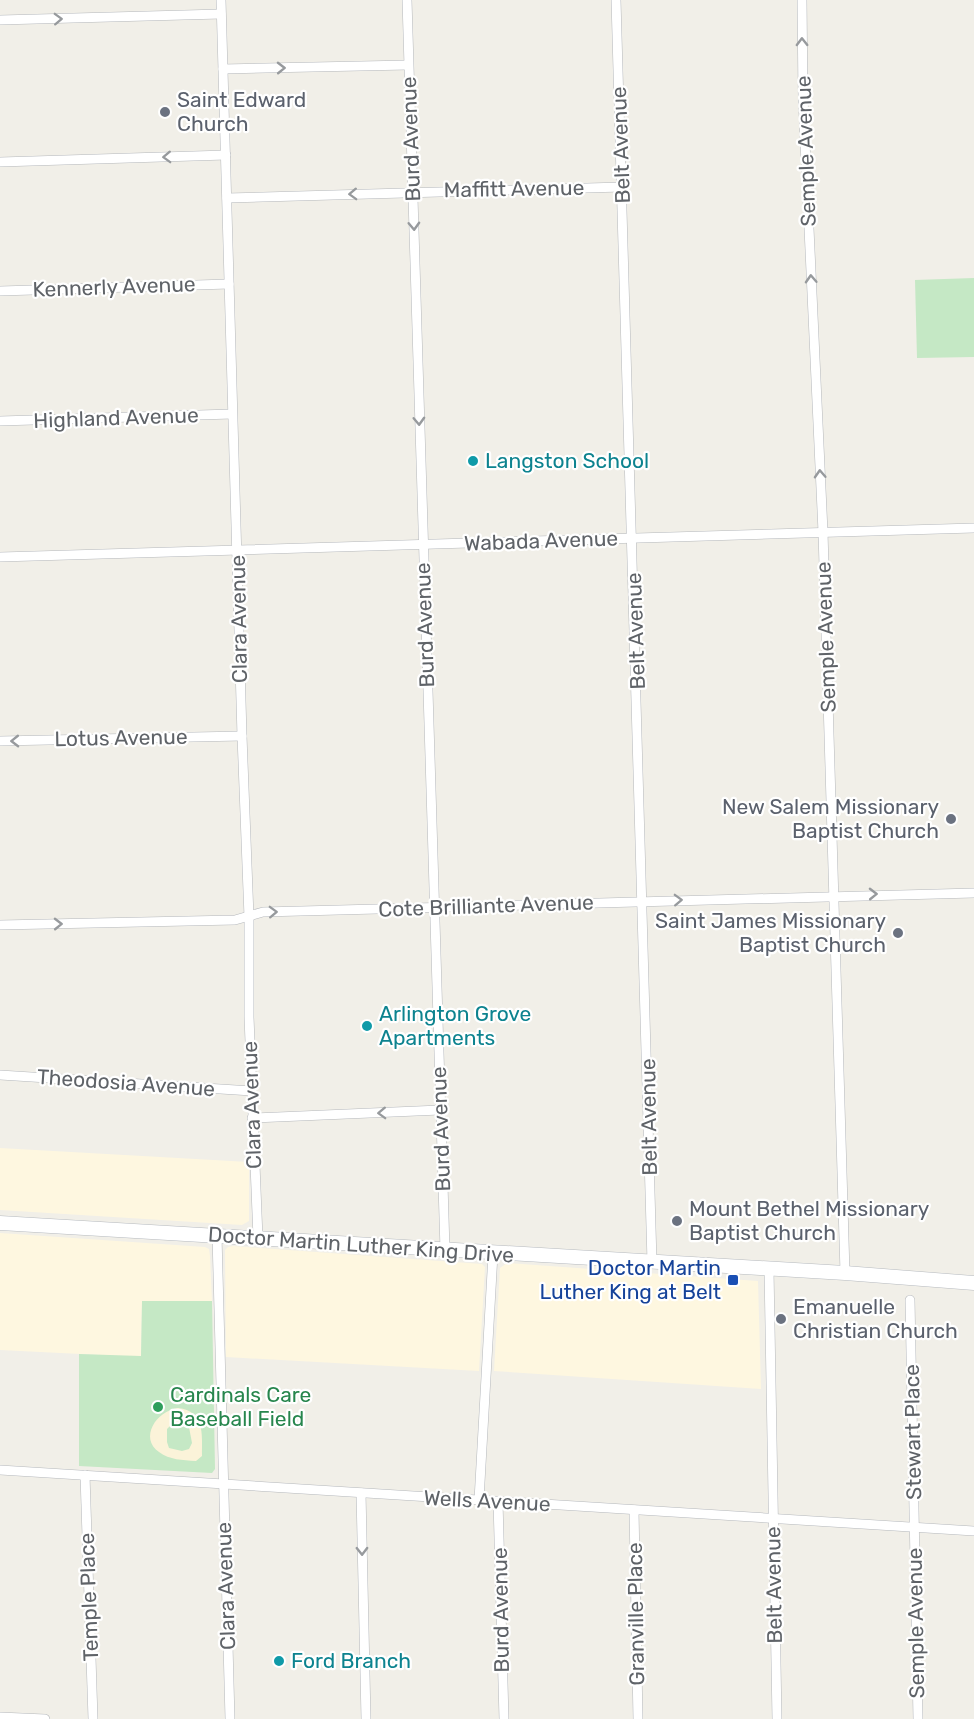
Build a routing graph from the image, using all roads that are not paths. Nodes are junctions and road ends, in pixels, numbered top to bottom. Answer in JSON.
{"nodes":[{"id":1,"x":221,"y":0,"type":"edge"},
{"id":2,"x":407,"y":0,"type":"edge"},
{"id":3,"x":616,"y":0,"type":"edge"},
{"id":4,"x":802,"y":0,"type":"edge"},
{"id":5,"x":221,"y":15,"type":"junction"},
{"id":6,"x":0,"y":20,"type":"edge"},
{"id":7,"x":408,"y":65,"type":"junction"},
{"id":8,"x":223,"y":69,"type":"junction"},
{"id":9,"x":225,"y":155,"type":"junction"},
{"id":10,"x":0,"y":162,"type":"edge"},
{"id":11,"x":622,"y":187,"type":"junction"},
{"id":12,"x":413,"y":192,"type":"junction"},
{"id":13,"x":227,"y":198,"type":"junction"},
{"id":14,"x":229,"y":284,"type":"junction"},
{"id":15,"x":0,"y":291,"type":"edge"},
{"id":16,"x":232,"y":414,"type":"junction"},
{"id":17,"x":0,"y":421,"type":"edge"},
{"id":18,"x":974,"y":528,"type":"edge"},
{"id":19,"x":823,"y":532,"type":"junction"},
{"id":20,"x":633,"y":538,"type":"junction"},
{"id":21,"x":423,"y":544,"type":"junction"},
{"id":22,"x":238,"y":551,"type":"junction"},
{"id":23,"x":0,"y":557,"type":"edge"},
{"id":24,"x":242,"y":736,"type":"junction"},
{"id":25,"x":0,"y":741,"type":"edge"},
{"id":26,"x":974,"y":892,"type":"edge"},
{"id":27,"x":834,"y":895,"type":"junction"},
{"id":28,"x":643,"y":902,"type":"junction"},
{"id":29,"x":434,"y":907,"type":"junction"},
{"id":30,"x":249,"y":917,"type":"junction"},
{"id":31,"x":0,"y":925,"type":"edge"},
{"id":32,"x":0,"y":1075,"type":"edge"},
{"id":33,"x":252,"y":1091,"type":"junction"},
{"id":34,"x":440,"y":1110,"type":"junction"},
{"id":35,"x":252,"y":1118,"type":"junction"},
{"id":36,"x":0,"y":1223,"type":"edge"},
{"id":37,"x":217,"y":1236,"type":"junction"},
{"id":38,"x":258,"y":1238,"type":"junction"},
{"id":39,"x":445,"y":1250,"type":"junction"},
{"id":40,"x":493,"y":1254,"type":"junction"},
{"id":41,"x":652,"y":1262,"type":"junction"},
{"id":42,"x":769,"y":1270,"type":"junction"},
{"id":43,"x":845,"y":1273,"type":"junction"},
{"id":44,"x":974,"y":1283,"type":"edge"},
{"id":45,"x":910,"y":1300,"type":"dead end"},
{"id":46,"x":0,"y":1470,"type":"edge"},
{"id":47,"x":85,"y":1475,"type":"junction"},
{"id":48,"x":223,"y":1484,"type":"junction"},
{"id":49,"x":361,"y":1493,"type":"junction"},
{"id":50,"x":479,"y":1500,"type":"junction"},
{"id":51,"x":498,"y":1501,"type":"junction"},
{"id":52,"x":634,"y":1510,"type":"junction"},
{"id":53,"x":772,"y":1518,"type":"junction"},
{"id":54,"x":915,"y":1528,"type":"junction"},
{"id":55,"x":974,"y":1531,"type":"edge"},
{"id":56,"x":0,"y":1716,"type":"edge"},
{"id":57,"x":45,"y":1719,"type":"edge"},
{"id":58,"x":93,"y":1719,"type":"edge"},
{"id":59,"x":230,"y":1719,"type":"edge"},
{"id":60,"x":366,"y":1719,"type":"edge"},
{"id":61,"x":504,"y":1719,"type":"edge"},
{"id":62,"x":638,"y":1719,"type":"edge"},
{"id":63,"x":777,"y":1719,"type":"edge"},
{"id":64,"x":918,"y":1719,"type":"edge"}],
"edges":[{"from":1,"to":5,"type":"street","name":"Clara Avenue"},
{"from":2,"to":7,"type":"street","name":"Burd Avenue"},
{"from":3,"to":11,"type":"street","name":"Belt Avenue"},
{"from":19,"to":4,"type":"street","name":"Semple Avenue","one_way":true},
{"from":6,"to":5,"type":"street","one_way":true},
{"from":5,"to":8,"type":"street","name":"Clara Avenue"},
{"from":8,"to":7,"type":"street","one_way":true},
{"from":7,"to":12,"type":"street","name":"Burd Avenue"},
{"from":8,"to":9,"type":"street","name":"Clara Avenue"},
{"from":9,"to":10,"type":"street","one_way":true},
{"from":9,"to":13,"type":"street","name":"Clara Avenue"},
{"from":11,"to":12,"type":"street","name":"Maffitt Avenue"},
{"from":11,"to":20,"type":"street","name":"Belt Avenue"},
{"from":12,"to":13,"type":"street","name":"Maffitt Avenue","one_way":true},
{"from":12,"to":21,"type":"street","name":"Burd Avenue","one_way":true},
{"from":13,"to":14,"type":"street","name":"Clara Avenue"},
{"from":14,"to":15,"type":"street","name":"Kennerly Avenue"},
{"from":14,"to":16,"type":"street","name":"Clara Avenue"},
{"from":16,"to":17,"type":"street","name":"Highland Avenue"},
{"from":16,"to":22,"type":"street","name":"Clara Avenue"},
{"from":18,"to":19,"type":"street","name":"Wabada Avenue"},
{"from":19,"to":20,"type":"street","name":"Wabada Avenue"},
{"from":19,"to":27,"type":"street","name":"Semple Avenue"},
{"from":20,"to":21,"type":"street","name":"Wabada Avenue"},
{"from":20,"to":28,"type":"street","name":"Belt Avenue"},
{"from":21,"to":22,"type":"street","name":"Wabada Avenue"},
{"from":21,"to":29,"type":"street","name":"Burd Avenue"},
{"from":22,"to":23,"type":"street","name":"Wabada Avenue"},
{"from":22,"to":24,"type":"street","name":"Clara Avenue"},
{"from":24,"to":25,"type":"street","name":"Lotus Avenue","one_way":true},
{"from":24,"to":30,"type":"street","name":"Clara Avenue"},
{"from":27,"to":26,"type":"street","name":"Cote Brilliante Avenue","one_way":true},
{"from":28,"to":27,"type":"street","name":"Cote Brilliante Avenue","one_way":true},
{"from":27,"to":43,"type":"street","name":"Semple Avenue"},
{"from":28,"to":29,"type":"street","name":"Cote Brilliante Avenue"},
{"from":28,"to":41,"type":"street","name":"Belt Avenue"},
{"from":30,"to":29,"type":"street","name":"Cote Brilliante Avenue","one_way":true},
{"from":29,"to":34,"type":"street","name":"Burd Avenue"},
{"from":31,"to":30,"type":"street","name":"Cote Brilliante Avenue","one_way":true},
{"from":30,"to":33,"type":"street","name":"Clara Avenue"},
{"from":32,"to":33,"type":"street","name":"Theodosia Avenue"},
{"from":33,"to":35,"type":"street","name":"Clara Avenue"},
{"from":34,"to":35,"type":"street","one_way":true},
{"from":34,"to":39,"type":"street","name":"Burd Avenue"},
{"from":35,"to":38,"type":"street","name":"Clara Avenue"},
{"from":36,"to":37,"type":"main road","name":"Doctor Martin Luther King Drive"},
{"from":37,"to":38,"type":"main road","name":"Doctor Martin Luther King Drive"},
{"from":37,"to":48,"type":"street","name":"Clara Avenue"},
{"from":38,"to":39,"type":"main road","name":"Doctor Martin Luther King Drive"},
{"from":39,"to":40,"type":"main road","name":"Doctor Martin Luther King Drive"},
{"from":40,"to":41,"type":"main road","name":"Doctor Martin Luther King Drive"},
{"from":40,"to":50,"type":"street"},
{"from":41,"to":42,"type":"main road","name":"Doctor Martin Luther King Drive"},
{"from":42,"to":43,"type":"main road","name":"Doctor Martin Luther King Drive"},
{"from":42,"to":53,"type":"street","name":"Belt Avenue"},
{"from":43,"to":44,"type":"main road","name":"Doctor Martin Luther King Drive"},
{"from":45,"to":54,"type":"street","name":"Stewart Place"},
{"from":46,"to":47,"type":"street","name":"Wells Avenue"},
{"from":47,"to":48,"type":"street","name":"Wells Avenue"},
{"from":47,"to":58,"type":"street","name":"Temple Place"},
{"from":48,"to":49,"type":"street","name":"Wells Avenue"},
{"from":48,"to":59,"type":"street","name":"Clara Avenue"},
{"from":49,"to":50,"type":"street","name":"Wells Avenue"},
{"from":49,"to":60,"type":"street","one_way":true},
{"from":50,"to":51,"type":"street","name":"Wells Avenue"},
{"from":51,"to":52,"type":"street","name":"Wells Avenue"},
{"from":51,"to":61,"type":"street","name":"Burd Avenue"},
{"from":52,"to":53,"type":"street","name":"Wells Avenue"},
{"from":52,"to":62,"type":"street","name":"Granville Place"},
{"from":53,"to":54,"type":"street","name":"Wells Avenue"},
{"from":53,"to":63,"type":"street","name":"Belt Avenue"},
{"from":54,"to":55,"type":"street","name":"Wells Avenue"},
{"from":54,"to":64,"type":"street","name":"Semple Avenue"},
{"from":56,"to":57,"type":"street"}]}
